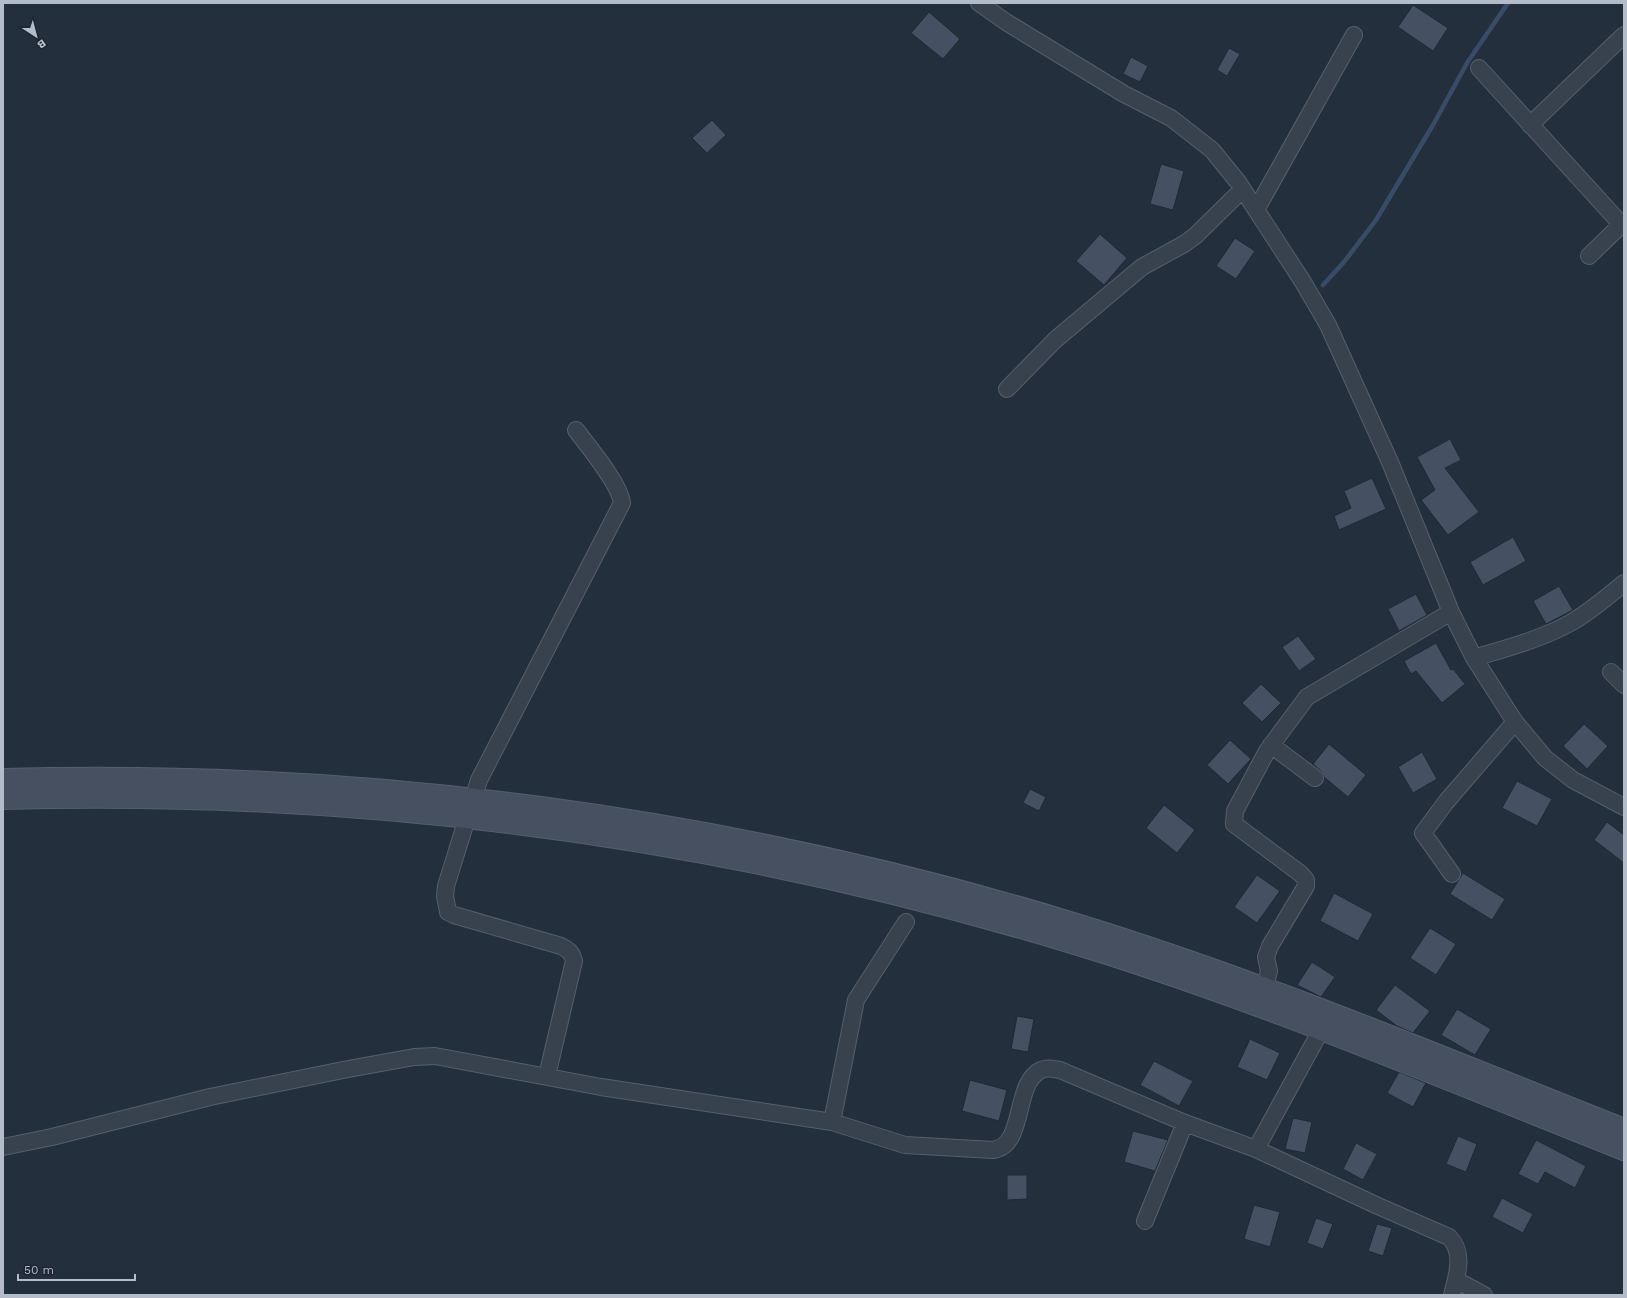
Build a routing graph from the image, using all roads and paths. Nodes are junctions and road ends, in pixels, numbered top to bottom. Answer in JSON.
{"nodes":[{"id":1,"x":979,"y":3,"type":"edge"},
{"id":2,"x":1354,"y":34,"type":"dead end"},
{"id":3,"x":1624,"y":35,"type":"edge"},
{"id":4,"x":1479,"y":68,"type":"dead end"},
{"id":5,"x":1530,"y":125,"type":"junction"},
{"id":6,"x":1243,"y":189,"type":"junction"},
{"id":7,"x":1256,"y":210,"type":"junction"},
{"id":8,"x":1623,"y":223,"type":"edge"},
{"id":9,"x":1588,"y":256,"type":"dead end"},
{"id":10,"x":1006,"y":389,"type":"dead end"},
{"id":11,"x":576,"y":430,"type":"dead end"},
{"id":12,"x":1624,"y":583,"type":"edge"},
{"id":13,"x":1451,"y":612,"type":"junction"},
{"id":14,"x":1474,"y":658,"type":"junction"},
{"id":15,"x":1611,"y":672,"type":"dead end"},
{"id":16,"x":1624,"y":685,"type":"edge"},
{"id":17,"x":1515,"y":722,"type":"junction"},
{"id":18,"x":1271,"y":745,"type":"junction"},
{"id":19,"x":1315,"y":778,"type":"dead end"},
{"id":20,"x":3,"y":780,"type":"edge"},
{"id":21,"x":3,"y":798,"type":"edge"},
{"id":22,"x":1624,"y":807,"type":"edge"},
{"id":23,"x":470,"y":808,"type":"junction"},
{"id":24,"x":1452,"y":874,"type":"dead end"},
{"id":25,"x":906,"y":922,"type":"dead end"},
{"id":26,"x":1263,"y":989,"type":"junction"},
{"id":27,"x":1321,"y":1030,"type":"junction"},
{"id":28,"x":547,"y":1076,"type":"junction"},
{"id":29,"x":832,"y":1122,"type":"junction"},
{"id":30,"x":1185,"y":1123,"type":"junction"},
{"id":31,"x":1623,"y":1132,"type":"edge"},
{"id":32,"x":3,"y":1147,"type":"edge"},
{"id":33,"x":1256,"y":1149,"type":"junction"},
{"id":34,"x":1145,"y":1221,"type":"dead end"},
{"id":35,"x":1454,"y":1288,"type":"edge"},
{"id":36,"x":1484,"y":1295,"type":"edge"}],
"edges":[{"from":1,"to":6,"type":"street"},
{"from":2,"to":7,"type":"street"},
{"from":3,"to":5,"type":"street"},
{"from":4,"to":5,"type":"street"},
{"from":5,"to":8,"type":"street"},
{"from":6,"to":7,"type":"street"},
{"from":6,"to":10,"type":"street"},
{"from":7,"to":13,"type":"street"},
{"from":8,"to":9,"type":"street"},
{"from":11,"to":23,"type":"street"},
{"from":12,"to":14,"type":"street"},
{"from":13,"to":14,"type":"street"},
{"from":13,"to":18,"type":"street"},
{"from":14,"to":17,"type":"street"},
{"from":15,"to":16,"type":"street"},
{"from":17,"to":22,"type":"street"},
{"from":17,"to":24,"type":"street"},
{"from":18,"to":19,"type":"street"},
{"from":18,"to":26,"type":"street"},
{"from":20,"to":23,"type":"main road"},
{"from":21,"to":23,"type":"main road"},
{"from":23,"to":26,"type":"main road"},
{"from":23,"to":27,"type":"main road"},
{"from":23,"to":28,"type":"street"},
{"from":25,"to":29,"type":"street"},
{"from":26,"to":31,"type":"main road"},
{"from":27,"to":31,"type":"main road"},
{"from":27,"to":33,"type":"street"},
{"from":28,"to":29,"type":"street"},
{"from":28,"to":32,"type":"street"},
{"from":29,"to":30,"type":"street"},
{"from":30,"to":33,"type":"street"},
{"from":30,"to":34,"type":"street"},
{"from":33,"to":35,"type":"street"},
{"from":35,"to":36,"type":"street"}]}
